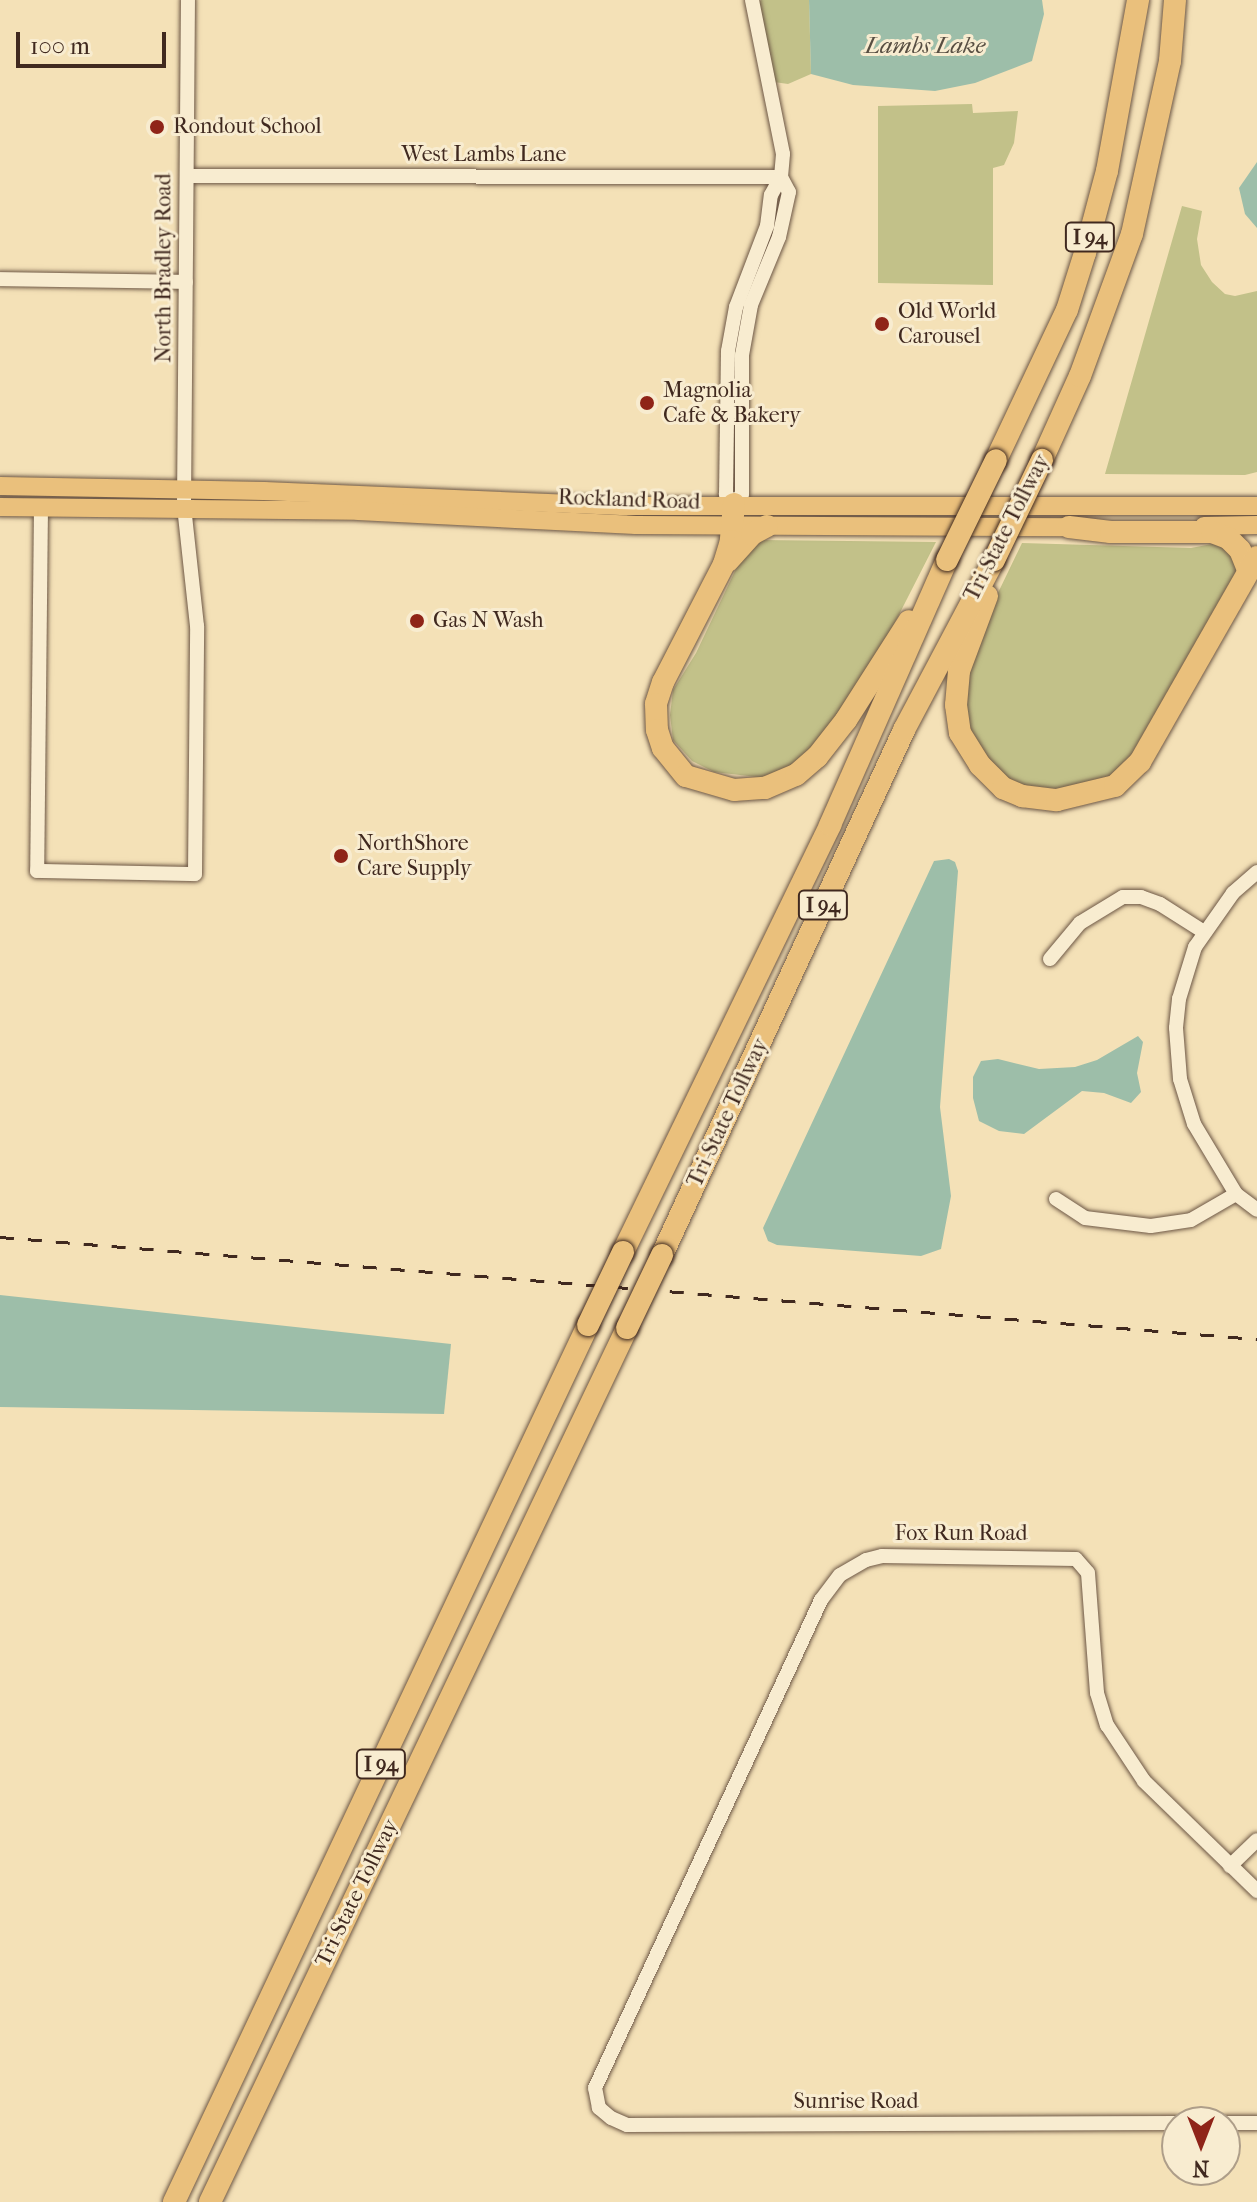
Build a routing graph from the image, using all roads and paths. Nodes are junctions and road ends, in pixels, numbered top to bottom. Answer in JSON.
{"nodes":[{"id":1,"x":188,"y":0,"type":"edge"},
{"id":2,"x":752,"y":0,"type":"edge"},
{"id":3,"x":1138,"y":0,"type":"edge"},
{"id":4,"x":1175,"y":0,"type":"edge"},
{"id":5,"x":187,"y":176,"type":"junction"},
{"id":6,"x":781,"y":177,"type":"junction"},
{"id":7,"x":0,"y":279,"type":"edge"},
{"id":8,"x":186,"y":282,"type":"junction"},
{"id":9,"x":0,"y":486,"type":"edge"},
{"id":10,"x":184,"y":498,"type":"junction"},
{"id":11,"x":1257,"y":506,"type":"edge"},
{"id":12,"x":0,"y":507,"type":"edge"},
{"id":13,"x":41,"y":507,"type":"junction"},
{"id":14,"x":733,"y":515,"type":"junction"},
{"id":15,"x":1257,"y":525,"type":"edge"},
{"id":16,"x":767,"y":526,"type":"junction"},
{"id":17,"x":1069,"y":527,"type":"junction"},
{"id":18,"x":994,"y":560,"type":"junction"},
{"id":19,"x":724,"y":564,"type":"junction"},
{"id":20,"x":1252,"y":564,"type":"edge"},
{"id":21,"x":943,"y":569,"type":"junction"},
{"id":22,"x":1257,"y":872,"type":"edge"},
{"id":23,"x":1204,"y":932,"type":"junction"},
{"id":24,"x":1050,"y":959,"type":"dead end"},
{"id":25,"x":1236,"y":1194,"type":"junction"},
{"id":26,"x":1056,"y":1199,"type":"dead end"},
{"id":27,"x":1257,"y":1210,"type":"edge"},
{"id":28,"x":1257,"y":1840,"type":"edge"},
{"id":29,"x":1230,"y":1866,"type":"junction"},
{"id":30,"x":1257,"y":1891,"type":"edge"},
{"id":31,"x":609,"y":2052,"type":"joint"},
{"id":32,"x":1161,"y":2123,"type":"edge"},
{"id":33,"x":174,"y":2202,"type":"edge"},
{"id":34,"x":210,"y":2202,"type":"edge"}],
"edges":[{"from":1,"to":5,"type":"street","name":"North Bradley Road"},
{"from":2,"to":6,"type":"street"},
{"from":3,"to":21,"type":"highway","name":"Tri-State Tollway","number":"I 94","bridge":true},
{"from":4,"to":18,"type":"highway","name":"Tri-State Tollway","number":"I 94","bridge":true},
{"from":5,"to":6,"type":"street","name":"West Lambs Lane"},
{"from":5,"to":8,"type":"street","name":"North Bradley Road"},
{"from":6,"to":14,"type":"street"},
{"from":7,"to":8,"type":"street"},
{"from":8,"to":10,"type":"street","name":"North Bradley Road"},
{"from":9,"to":10,"type":"main road","name":"Rockland Road"},
{"from":10,"to":13,"type":"main road","name":"Rockland Road"},
{"from":10,"to":13,"type":"street","name":"North Bradley Road"},
{"from":10,"to":14,"type":"main road","name":"Rockland Road"},
{"from":11,"to":14,"type":"main road","name":"Rockland Road"},
{"from":12,"to":13,"type":"main road","name":"Rockland Road"},
{"from":14,"to":16,"type":"main road","name":"Rockland Road"},
{"from":14,"to":19,"type":"highway"},
{"from":15,"to":17,"type":"main road","name":"Rockland Road"},
{"from":16,"to":17,"type":"main road","name":"Rockland Road"},
{"from":16,"to":19,"type":"highway"},
{"from":17,"to":20,"type":"highway"},
{"from":18,"to":20,"type":"highway"},
{"from":18,"to":34,"type":"highway","name":"Tri-State Tollway","number":"I 94","bridge":true},
{"from":19,"to":21,"type":"highway"},
{"from":21,"to":33,"type":"highway","name":"Tri-State Tollway","number":"I 94","bridge":true},
{"from":22,"to":23,"type":"street"},
{"from":23,"to":24,"type":"street"},
{"from":23,"to":25,"type":"street"},
{"from":25,"to":26,"type":"street"},
{"from":25,"to":27,"type":"street"},
{"from":28,"to":29,"type":"street"},
{"from":29,"to":30,"type":"street","name":"Fox Run Road"},
{"from":29,"to":31,"type":"street","name":"Fox Run Road"},
{"from":31,"to":32,"type":"street","name":"Sunrise Road"}]}
